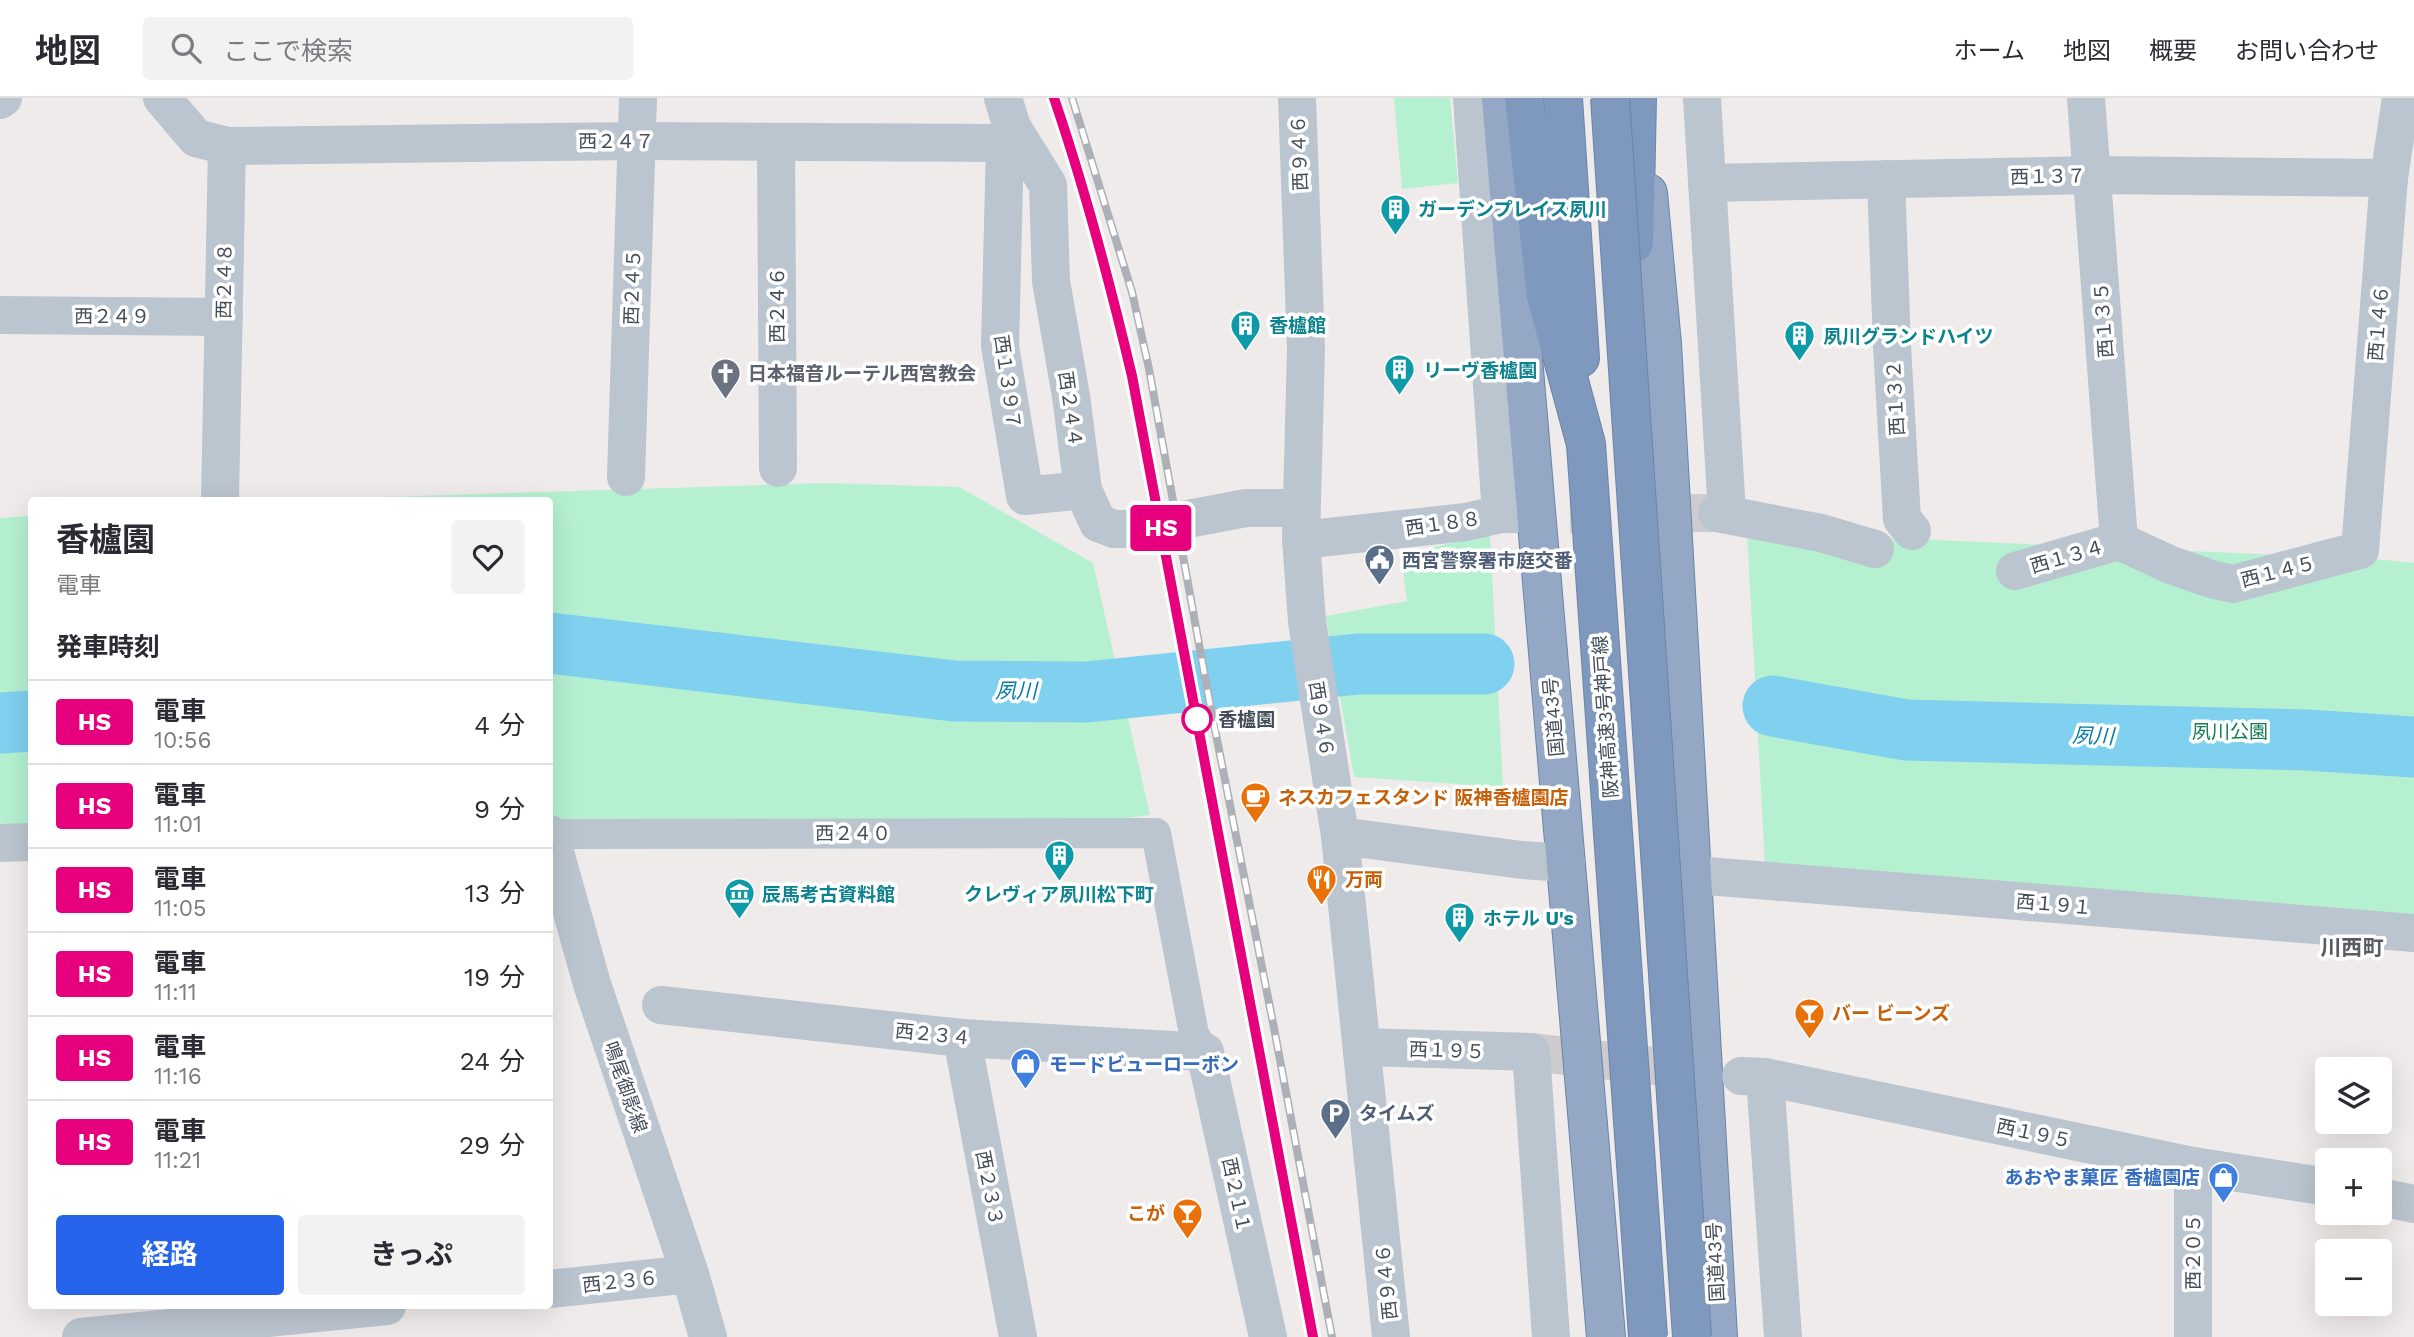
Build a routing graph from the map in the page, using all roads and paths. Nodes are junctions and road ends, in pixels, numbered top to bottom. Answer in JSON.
{"nodes":[{"id":1,"x":162,"y":98,"type":"edge"},
{"id":2,"x":638,"y":98,"type":"edge"},
{"id":3,"x":1297,"y":98,"type":"edge"},
{"id":4,"x":1472,"y":98,"type":"edge"},
{"id":5,"x":1501,"y":98,"type":"edge"},
{"id":6,"x":1524,"y":98,"type":"edge"},
{"id":7,"x":1563,"y":98,"type":"edge"},
{"id":8,"x":1610,"y":98,"type":"edge"},
{"id":9,"x":1638,"y":98,"type":"edge"},
{"id":10,"x":1702,"y":98,"type":"edge"},
{"id":11,"x":2086,"y":98,"type":"edge"},
{"id":12,"x":2401,"y":98,"type":"edge"},
{"id":13,"x":1007,"y":123,"type":"edge"},
{"id":14,"x":637,"y":141,"type":"junction"},
{"id":15,"x":776,"y":142,"type":"junction"},
{"id":16,"x":227,"y":146,"type":"junction"},
{"id":17,"x":2093,"y":175,"type":"junction"},
{"id":18,"x":2389,"y":178,"type":"junction"},
{"id":19,"x":1886,"y":179,"type":"junction"},
{"id":20,"x":1707,"y":183,"type":"junction"},
{"id":21,"x":0,"y":315,"type":"edge"},
{"id":22,"x":224,"y":317,"type":"junction"},
{"id":23,"x":1631,"y":423,"type":"junction"},
{"id":24,"x":1586,"y":444,"type":"junction"},
{"id":25,"x":778,"y":468,"type":"dead end"},
{"id":26,"x":626,"y":477,"type":"dead end"},
{"id":27,"x":1083,"y":490,"type":"junction"},
{"id":28,"x":220,"y":497,"type":"edge"},
{"id":29,"x":1301,"y":524,"type":"junction"},
{"id":30,"x":1912,"y":531,"type":"dead end"},
{"id":31,"x":2119,"y":541,"type":"junction"},
{"id":32,"x":1875,"y":548,"type":"dead end"},
{"id":33,"x":2360,"y":550,"type":"joint"},
{"id":34,"x":2015,"y":571,"type":"dead end"},
{"id":35,"x":1156,"y":833,"type":"joint"},
{"id":36,"x":553,"y":834,"type":"edge"},
{"id":37,"x":1340,"y":836,"type":"junction"},
{"id":38,"x":28,"y":842,"type":"edge"},
{"id":39,"x":0,"y":843,"type":"edge"},
{"id":40,"x":553,"y":845,"type":"edge"},
{"id":41,"x":1566,"y":863,"type":"junction"},
{"id":42,"x":1693,"y":875,"type":"junction"},
{"id":43,"x":2414,"y":933,"type":"edge"},
{"id":44,"x":661,"y":1005,"type":"dead end"},
{"id":45,"x":962,"y":1038,"type":"junction"},
{"id":46,"x":1200,"y":1043,"type":"junction"},
{"id":47,"x":1363,"y":1047,"type":"junction"},
{"id":48,"x":2193,"y":1166,"type":"junction"},
{"id":49,"x":2315,"y":1185,"type":"edge"},
{"id":50,"x":2392,"y":1199,"type":"edge"},
{"id":51,"x":2414,"y":1204,"type":"edge"},
{"id":52,"x":690,"y":1274,"type":"junction"},
{"id":53,"x":553,"y":1289,"type":"edge"},
{"id":54,"x":362,"y":1309,"type":"edge"},
{"id":55,"x":166,"y":1333,"type":"edge"},
{"id":56,"x":81,"y":1337,"type":"edge"},
{"id":57,"x":708,"y":1337,"type":"edge"},
{"id":58,"x":1018,"y":1337,"type":"edge"},
{"id":59,"x":1268,"y":1337,"type":"edge"},
{"id":60,"x":1391,"y":1337,"type":"edge"},
{"id":61,"x":1551,"y":1337,"type":"edge"},
{"id":62,"x":1606,"y":1337,"type":"edge"},
{"id":63,"x":1648,"y":1337,"type":"edge"},
{"id":64,"x":1692,"y":1337,"type":"edge"},
{"id":65,"x":1718,"y":1337,"type":"edge"},
{"id":66,"x":1783,"y":1337,"type":"edge"},
{"id":67,"x":2193,"y":1337,"type":"edge"}],
"edges":[{"from":1,"to":16,"type":"street"},
{"from":2,"to":14,"type":"street","name":"西２４５"},
{"from":3,"to":29,"type":"street","name":"西９４６"},
{"from":4,"to":29,"type":"street","name":"西１８８"},
{"from":5,"to":41,"type":"highway","name":"国道43号"},
{"from":6,"to":24,"type":"highway"},
{"from":7,"to":24,"type":"highway","name":"阪神高速3号神戸線"},
{"from":8,"to":23,"type":"highway","bridge":true},
{"from":9,"to":23,"type":"highway","bridge":true},
{"from":9,"to":42,"type":"highway","name":"国道43号"},
{"from":10,"to":20,"type":"street"},
{"from":11,"to":17,"type":"street","name":"西１３５"},
{"from":12,"to":18,"type":"street","name":"西１４６"},
{"from":13,"to":15,"type":"street","name":"西２４７"},
{"from":13,"to":27,"type":"street","name":"西２４４"},
{"from":13,"to":27,"type":"street","name":"西１３９７"},
{"from":14,"to":15,"type":"street","name":"西２４７"},
{"from":14,"to":16,"type":"street","name":"西２４７"},
{"from":14,"to":26,"type":"street","name":"西２４５"},
{"from":15,"to":25,"type":"street","name":"西２４６"},
{"from":16,"to":22,"type":"street","name":"西２４８"},
{"from":17,"to":18,"type":"street","name":"西１３７"},
{"from":17,"to":19,"type":"street","name":"西１３７"},
{"from":17,"to":31,"type":"street","name":"西１３５"},
{"from":18,"to":33,"type":"street","name":"西１４６"},
{"from":19,"to":20,"type":"street","name":"西１３７"},
{"from":19,"to":30,"type":"street","name":"西１３２"},
{"from":20,"to":32,"type":"street"},
{"from":21,"to":22,"type":"street","name":"西２４９"},
{"from":22,"to":28,"type":"street","name":"西２４８"},
{"from":23,"to":64,"type":"highway","bridge":true},
{"from":24,"to":63,"type":"highway","name":"阪神高速3号神戸線","bridge":true},
{"from":27,"to":29,"type":"street","name":"西２４４"},
{"from":29,"to":37,"type":"street","name":"西９４６"},
{"from":31,"to":33,"type":"street","name":"西１４５"},
{"from":31,"to":34,"type":"street","name":"西１３４"},
{"from":35,"to":36,"type":"street","name":"西２４０"},
{"from":35,"to":46,"type":"street","name":"西２１１"},
{"from":37,"to":41,"type":"street"},
{"from":37,"to":47,"type":"street","name":"西９４６"},
{"from":38,"to":39,"type":"street"},
{"from":40,"to":52,"type":"street","name":"鳴尾御影線"},
{"from":41,"to":62,"type":"highway","name":"国道43号"},
{"from":42,"to":43,"type":"street","name":"西１９１"},
{"from":42,"to":65,"type":"highway","name":"国道43号"},
{"from":44,"to":45,"type":"street","name":"西２３４"},
{"from":45,"to":46,"type":"street","name":"西２３４"},
{"from":45,"to":58,"type":"street","name":"西２３３"},
{"from":46,"to":59,"type":"street","name":"西２１１"},
{"from":47,"to":60,"type":"street","name":"西９４６"},
{"from":47,"to":61,"type":"street","name":"西１９５"},
{"from":48,"to":49,"type":"street","name":"西１９５"},
{"from":48,"to":66,"type":"street","name":"西１９５"},
{"from":48,"to":67,"type":"street","name":"西２０５"},
{"from":50,"to":51,"type":"street"},
{"from":52,"to":53,"type":"street","name":"西２３６"},
{"from":52,"to":57,"type":"street","name":"鳴尾御影線"},
{"from":54,"to":55,"type":"street"},
{"from":55,"to":56,"type":"street"}]}
